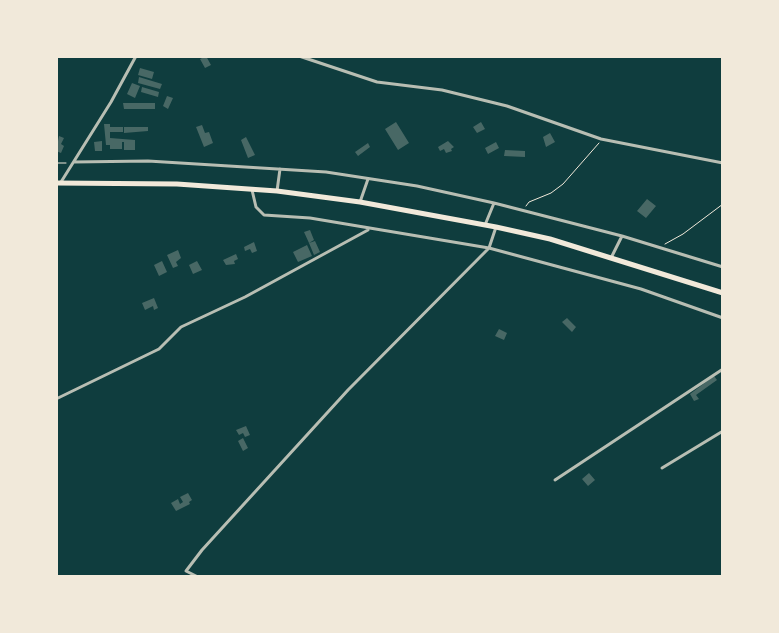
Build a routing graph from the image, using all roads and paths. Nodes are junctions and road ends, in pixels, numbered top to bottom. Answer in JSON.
{"nodes":[{"id":1,"x":136,"y":56,"type":"edge"},
{"id":2,"x":299,"y":56,"type":"edge"},
{"id":3,"x":601,"y":139,"type":"junction"},
{"id":4,"x":74,"y":162,"type":"junction"},
{"id":5,"x":56,"y":163,"type":"edge"},
{"id":6,"x":723,"y":163,"type":"edge"},
{"id":7,"x":280,"y":169,"type":"junction"},
{"id":8,"x":368,"y":178,"type":"junction"},
{"id":9,"x":59,"y":182,"type":"edge"},
{"id":10,"x":252,"y":190,"type":"junction"},
{"id":11,"x":277,"y":191,"type":"junction"},
{"id":12,"x":360,"y":202,"type":"junction"},
{"id":13,"x":494,"y":203,"type":"junction"},
{"id":14,"x":723,"y":204,"type":"edge"},
{"id":15,"x":522,"y":210,"type":"junction"},
{"id":16,"x":484,"y":225,"type":"junction"},
{"id":17,"x":496,"y":227,"type":"junction"},
{"id":18,"x":368,"y":230,"type":"junction"},
{"id":19,"x":622,"y":236,"type":"junction"},
{"id":20,"x":489,"y":248,"type":"junction"},
{"id":21,"x":658,"y":248,"type":"junction"},
{"id":22,"x":611,"y":258,"type":"junction"},
{"id":23,"x":723,"y":267,"type":"edge"},
{"id":24,"x":723,"y":293,"type":"edge"},
{"id":25,"x":723,"y":318,"type":"edge"},
{"id":26,"x":723,"y":369,"type":"edge"},
{"id":27,"x":56,"y":399,"type":"edge"},
{"id":28,"x":723,"y":431,"type":"edge"},
{"id":29,"x":662,"y":468,"type":"dead end"},
{"id":30,"x":555,"y":480,"type":"dead end"},
{"id":31,"x":198,"y":577,"type":"edge"}],
"edges":[{"from":1,"to":4,"type":"street"},
{"from":2,"to":3,"type":"street"},
{"from":3,"to":6,"type":"street"},
{"from":3,"to":15,"type":"path"},
{"from":4,"to":5,"type":"path"},
{"from":4,"to":7,"type":"street"},
{"from":4,"to":9,"type":"street"},
{"from":7,"to":8,"type":"street"},
{"from":7,"to":11,"type":"street"},
{"from":8,"to":12,"type":"street"},
{"from":8,"to":13,"type":"street"},
{"from":9,"to":10,"type":"highway"},
{"from":10,"to":11,"type":"highway"},
{"from":10,"to":18,"type":"street"},
{"from":11,"to":12,"type":"highway"},
{"from":12,"to":16,"type":"highway"},
{"from":13,"to":15,"type":"street"},
{"from":13,"to":16,"type":"street"},
{"from":14,"to":21,"type":"path"},
{"from":15,"to":19,"type":"street"},
{"from":16,"to":17,"type":"highway"},
{"from":17,"to":20,"type":"street"},
{"from":17,"to":22,"type":"highway"},
{"from":18,"to":20,"type":"street"},
{"from":18,"to":27,"type":"street"},
{"from":19,"to":21,"type":"street"},
{"from":19,"to":22,"type":"street"},
{"from":20,"to":25,"type":"street"},
{"from":20,"to":31,"type":"street"},
{"from":21,"to":23,"type":"street"},
{"from":22,"to":24,"type":"highway"},
{"from":26,"to":30,"type":"street"},
{"from":28,"to":29,"type":"street"}]}
